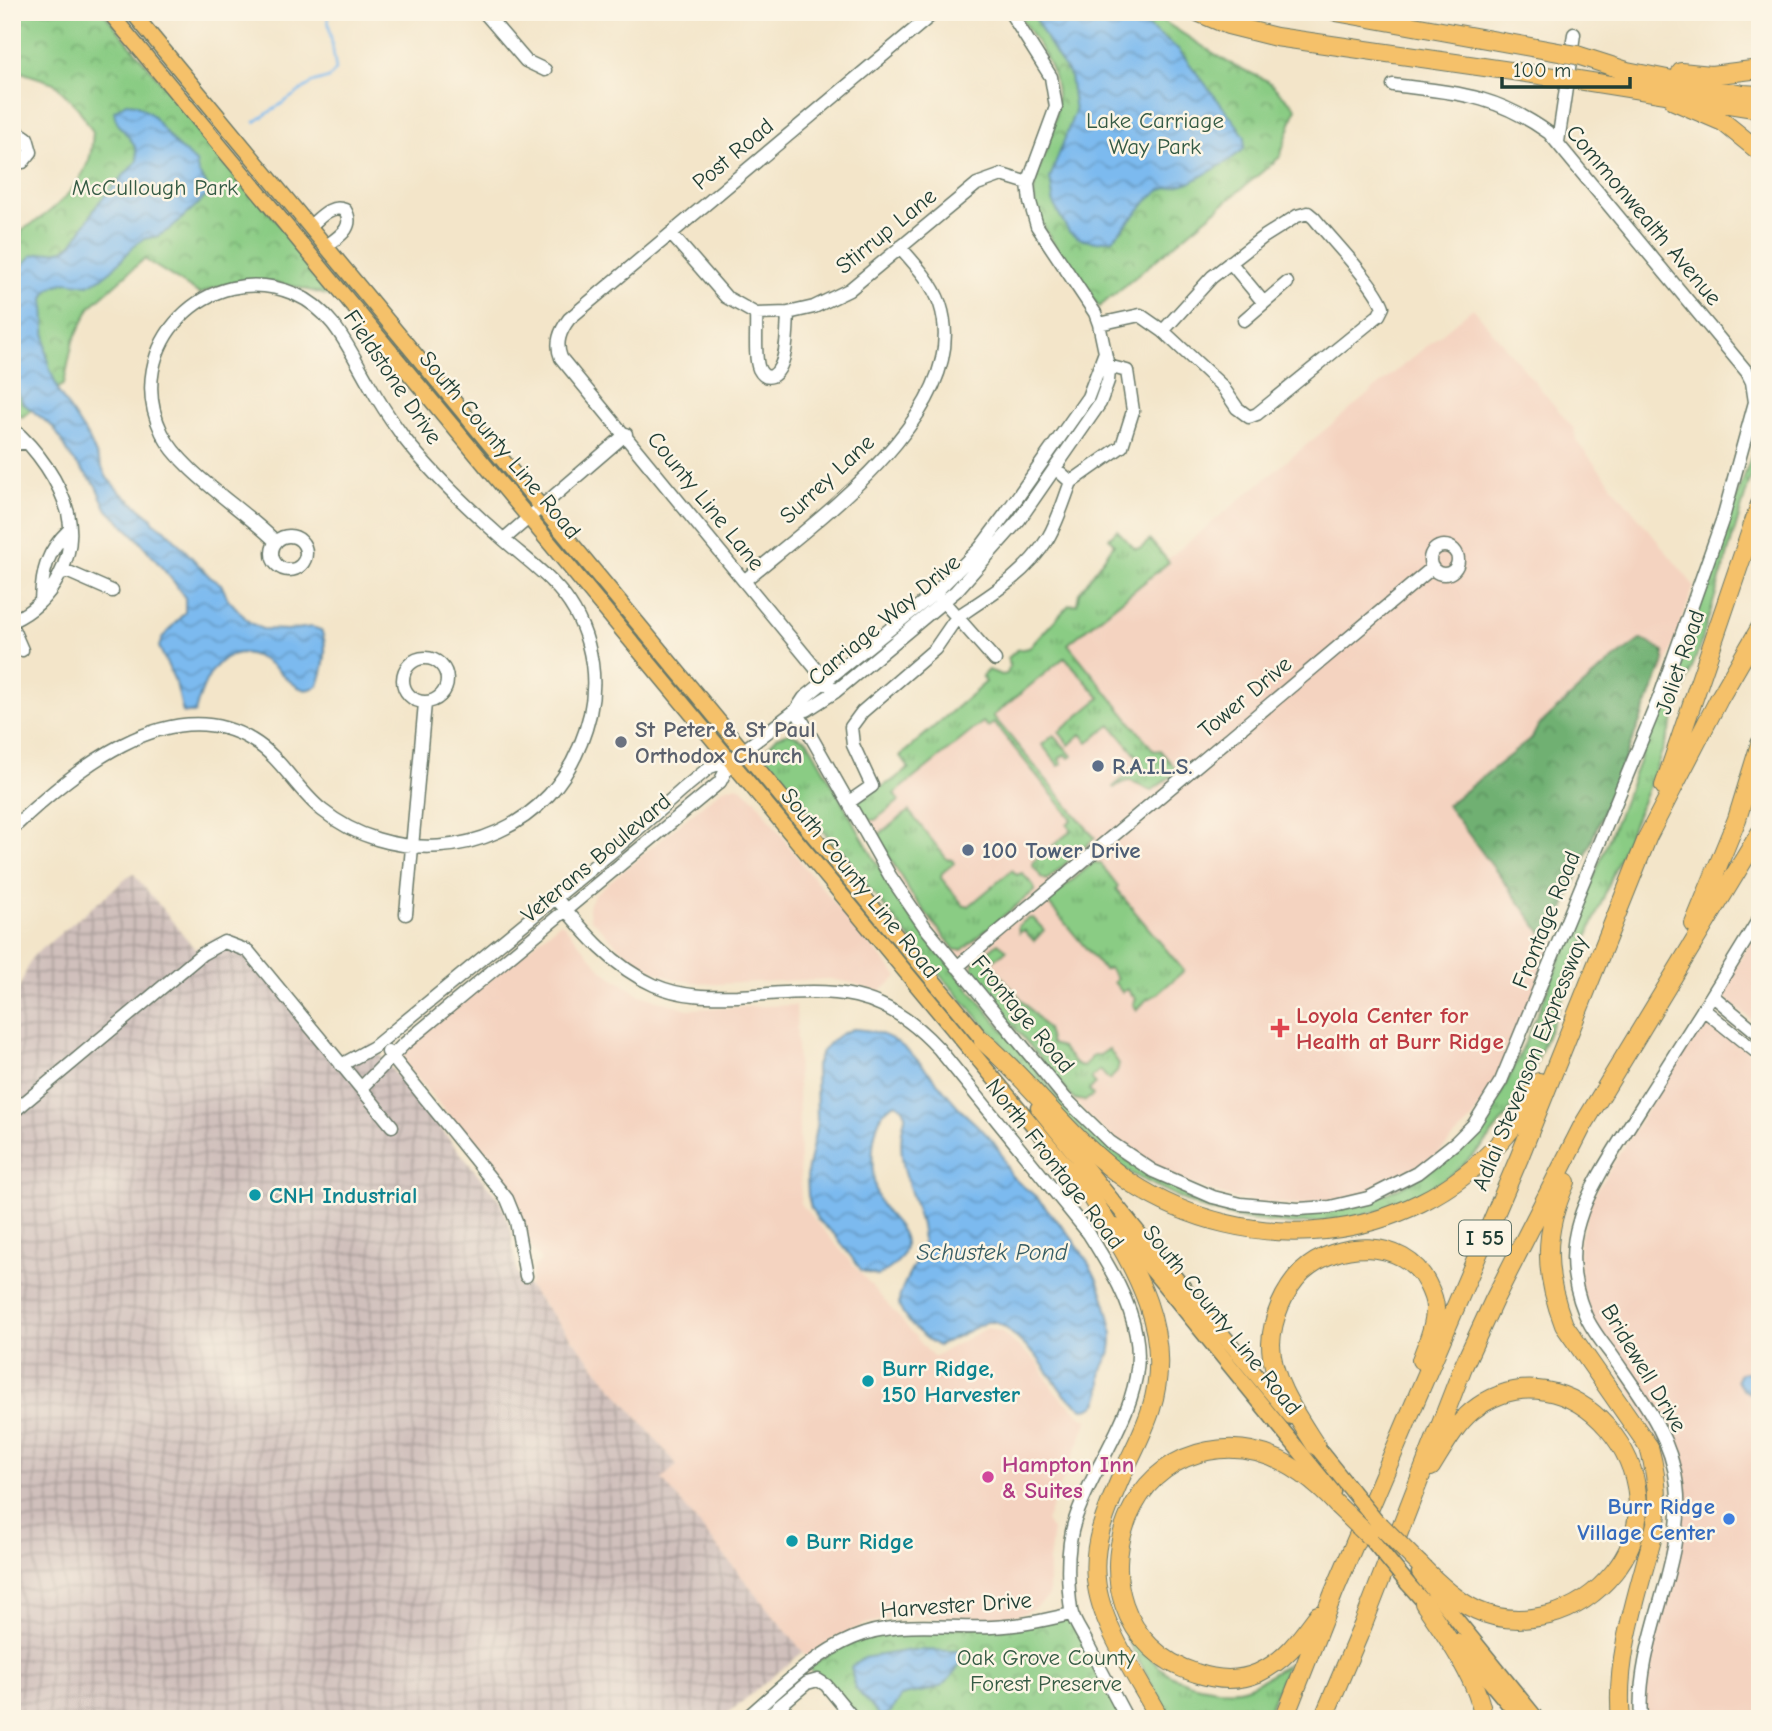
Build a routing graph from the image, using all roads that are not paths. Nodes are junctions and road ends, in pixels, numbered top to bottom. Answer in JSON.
{"nodes":[{"id":1,"x":109,"y":12,"type":"edge"},
{"id":2,"x":131,"y":12,"type":"edge"},
{"id":3,"x":484,"y":12,"type":"edge"},
{"id":4,"x":935,"y":12,"type":"edge"},
{"id":5,"x":1010,"y":12,"type":"edge"},
{"id":6,"x":1197,"y":12,"type":"edge"},
{"id":7,"x":1336,"y":12,"type":"edge"},
{"id":8,"x":1574,"y":34,"type":"dead end"},
{"id":9,"x":1570,"y":54,"type":"junction"},
{"id":10,"x":1760,"y":69,"type":"edge"},
{"id":11,"x":545,"y":70,"type":"dead end"},
{"id":12,"x":1393,"y":85,"type":"dead end"},
{"id":13,"x":1648,"y":90,"type":"junction"},
{"id":14,"x":1760,"y":95,"type":"edge"},
{"id":15,"x":1760,"y":109,"type":"edge"},
{"id":16,"x":12,"y":136,"type":"edge"},
{"id":17,"x":1558,"y":142,"type":"junction"},
{"id":18,"x":1760,"y":152,"type":"edge"},
{"id":19,"x":12,"y":161,"type":"edge"},
{"id":20,"x":1028,"y":183,"type":"junction"},
{"id":21,"x":309,"y":227,"type":"junction"},
{"id":22,"x":671,"y":234,"type":"junction"},
{"id":23,"x":325,"y":247,"type":"junction"},
{"id":24,"x":900,"y":247,"type":"junction"},
{"id":25,"x":1230,"y":262,"type":"junction"},
{"id":26,"x":1287,"y":284,"type":"dead end"},
{"id":27,"x":1264,"y":303,"type":"junction"},
{"id":28,"x":788,"y":313,"type":"junction"},
{"id":29,"x":756,"y":314,"type":"junction"},
{"id":30,"x":1244,"y":320,"type":"dead end"},
{"id":31,"x":1099,"y":324,"type":"junction"},
{"id":32,"x":560,"y":331,"type":"joint"},
{"id":33,"x":1163,"y":331,"type":"junction"},
{"id":34,"x":1105,"y":352,"type":"junction"},
{"id":35,"x":1108,"y":366,"type":"junction"},
{"id":36,"x":1754,"y":391,"type":"joint"},
{"id":37,"x":1071,"y":421,"type":"junction"},
{"id":38,"x":12,"y":428,"type":"edge"},
{"id":39,"x":1083,"y":429,"type":"junction"},
{"id":40,"x":625,"y":434,"type":"junction"},
{"id":41,"x":26,"y":442,"type":"junction"},
{"id":42,"x":12,"y":445,"type":"edge"},
{"id":43,"x":1055,"y":468,"type":"junction"},
{"id":44,"x":1071,"y":482,"type":"junction"},
{"id":45,"x":1760,"y":505,"type":"edge"},
{"id":46,"x":535,"y":511,"type":"junction"},
{"id":47,"x":69,"y":530,"type":"junction"},
{"id":48,"x":504,"y":539,"type":"junction"},
{"id":49,"x":276,"y":542,"type":"dead end"},
{"id":50,"x":984,"y":552,"type":"junction"},
{"id":51,"x":1432,"y":568,"type":"dead end"},
{"id":52,"x":64,"y":570,"type":"junction"},
{"id":53,"x":744,"y":581,"type":"junction"},
{"id":54,"x":112,"y":591,"type":"dead end"},
{"id":55,"x":939,"y":597,"type":"junction"},
{"id":56,"x":41,"y":601,"type":"junction"},
{"id":57,"x":957,"y":617,"type":"junction"},
{"id":58,"x":12,"y":621,"type":"edge"},
{"id":59,"x":12,"y":627,"type":"edge"},
{"id":60,"x":1759,"y":629,"type":"edge"},
{"id":61,"x":22,"y":650,"type":"dead end"},
{"id":62,"x":995,"y":660,"type":"dead end"},
{"id":63,"x":826,"y":680,"type":"junction"},
{"id":64,"x":835,"y":692,"type":"junction"},
{"id":65,"x":425,"y":704,"type":"dead end"},
{"id":66,"x":796,"y":710,"type":"junction"},
{"id":67,"x":1760,"y":744,"type":"edge"},
{"id":68,"x":742,"y":750,"type":"junction"},
{"id":69,"x":730,"y":760,"type":"junction"},
{"id":70,"x":849,"y":802,"type":"junction"},
{"id":71,"x":12,"y":829,"type":"edge"},
{"id":72,"x":1760,"y":833,"type":"edge"},
{"id":73,"x":1648,"y":836,"type":"junction"},
{"id":74,"x":412,"y":847,"type":"junction"},
{"id":75,"x":556,"y":898,"type":"junction"},
{"id":76,"x":567,"y":911,"type":"junction"},
{"id":77,"x":406,"y":914,"type":"dead end"},
{"id":78,"x":1760,"y":917,"type":"edge"},
{"id":79,"x":957,"y":967,"type":"junction"},
{"id":80,"x":1675,"y":971,"type":"junction"},
{"id":81,"x":1713,"y":996,"type":"junction"},
{"id":82,"x":1703,"y":1009,"type":"junction"},
{"id":83,"x":1571,"y":1027,"type":"junction"},
{"id":84,"x":1760,"y":1035,"type":"edge"},
{"id":85,"x":983,"y":1041,"type":"junction"},
{"id":86,"x":380,"y":1042,"type":"junction"},
{"id":87,"x":1760,"y":1055,"type":"edge"},
{"id":88,"x":391,"y":1056,"type":"junction"},
{"id":89,"x":341,"y":1065,"type":"junction"},
{"id":90,"x":361,"y":1088,"type":"junction"},
{"id":91,"x":12,"y":1113,"type":"edge"},
{"id":92,"x":391,"y":1126,"type":"dead end"},
{"id":93,"x":1582,"y":1127,"type":"junction"},
{"id":94,"x":1088,"y":1192,"type":"junction"},
{"id":95,"x":526,"y":1276,"type":"dead end"},
{"id":96,"x":1316,"y":1446,"type":"junction"},
{"id":97,"x":1396,"y":1447,"type":"junction"},
{"id":98,"x":1339,"y":1504,"type":"junction"},
{"id":99,"x":1406,"y":1509,"type":"junction"},
{"id":100,"x":1373,"y":1530,"type":"junction"},
{"id":101,"x":1417,"y":1567,"type":"junction"},
{"id":102,"x":1334,"y":1592,"type":"junction"},
{"id":103,"x":1424,"y":1603,"type":"junction"},
{"id":104,"x":1071,"y":1614,"type":"junction"},
{"id":105,"x":1363,"y":1625,"type":"junction"},
{"id":106,"x":745,"y":1719,"type":"edge"},
{"id":107,"x":764,"y":1719,"type":"edge"},
{"id":108,"x":854,"y":1719,"type":"edge"},
{"id":109,"x":1126,"y":1719,"type":"edge"},
{"id":110,"x":1160,"y":1719,"type":"edge"},
{"id":111,"x":1284,"y":1719,"type":"edge"},
{"id":112,"x":1323,"y":1719,"type":"edge"},
{"id":113,"x":1329,"y":1719,"type":"edge"},
{"id":114,"x":1483,"y":1719,"type":"edge"},
{"id":115,"x":1521,"y":1719,"type":"edge"},
{"id":116,"x":1537,"y":1719,"type":"edge"},
{"id":117,"x":1621,"y":1719,"type":"edge"},
{"id":118,"x":1641,"y":1719,"type":"edge"}],
"edges":[{"from":1,"to":46,"type":"main road","name":"South County Line Road"},
{"from":2,"to":21,"type":"main road","name":"South County Line Road"},
{"from":3,"to":11,"type":"street"},
{"from":4,"to":22,"type":"street","name":"Post Road"},
{"from":5,"to":20,"type":"street"},
{"from":6,"to":13,"type":"highway"},
{"from":7,"to":9,"type":"highway"},
{"from":8,"to":17,"type":"street"},
{"from":9,"to":10,"type":"highway"},
{"from":9,"to":14,"type":"highway"},
{"from":12,"to":17,"type":"street","name":"Commonwealth Avenue"},
{"from":13,"to":15,"type":"highway"},
{"from":13,"to":18,"type":"highway"},
{"from":16,"to":19,"type":"street"},
{"from":17,"to":36,"type":"street","name":"Commonwealth Avenue"},
{"from":20,"to":24,"type":"street","name":"Stirrup Lane"},
{"from":20,"to":31,"type":"street","name":"Carriage Way Drive"},
{"from":21,"to":23,"type":"main road","name":"South County Line Road"},
{"from":21,"to":23,"type":"street"},
{"from":22,"to":29,"type":"street"},
{"from":22,"to":32,"type":"street","name":"Post Road"},
{"from":23,"to":46,"type":"main road","name":"South County Line Road"},
{"from":24,"to":28,"type":"street","name":"Stirrup Lane"},
{"from":24,"to":53,"type":"street","name":"Surrey Lane"},
{"from":25,"to":27,"type":"street"},
{"from":25,"to":33,"type":"street"},
{"from":25,"to":33,"type":"street"},
{"from":26,"to":27,"type":"street"},
{"from":27,"to":30,"type":"street"},
{"from":28,"to":29,"type":"street","name":"Stirrup Lane"},
{"from":28,"to":29,"type":"street"},
{"from":31,"to":33,"type":"street"},
{"from":31,"to":34,"type":"street","name":"Carriage Way Drive"},
{"from":32,"to":40,"type":"street","name":"County Line Lane"},
{"from":34,"to":35,"type":"street","name":"Carriage Way Drive"},
{"from":34,"to":37,"type":"street","name":"Carriage Way Drive"},
{"from":35,"to":39,"type":"street","name":"Carriage Way Drive"},
{"from":35,"to":44,"type":"street"},
{"from":36,"to":79,"type":"street","name":"Frontage Road"},
{"from":37,"to":39,"type":"street"},
{"from":37,"to":50,"type":"street","name":"Carriage Way Drive"},
{"from":38,"to":41,"type":"street"},
{"from":39,"to":43,"type":"street","name":"Carriage Way Drive"},
{"from":40,"to":46,"type":"street"},
{"from":40,"to":53,"type":"street","name":"County Line Lane"},
{"from":41,"to":42,"type":"street"},
{"from":41,"to":47,"type":"street"},
{"from":43,"to":44,"type":"street"},
{"from":43,"to":50,"type":"street","name":"Carriage Way Drive"},
{"from":44,"to":57,"type":"street"},
{"from":45,"to":73,"type":"highway","name":"Joliet Road"},
{"from":46,"to":48,"type":"street"},
{"from":46,"to":68,"type":"main road","name":"South County Line Road"},
{"from":46,"to":69,"type":"main road","name":"South County Line Road"},
{"from":47,"to":52,"type":"street"},
{"from":47,"to":56,"type":"street"},
{"from":48,"to":49,"type":"street","name":"Fieldstone Drive"},
{"from":48,"to":74,"type":"street","name":"Fieldstone Drive"},
{"from":50,"to":55,"type":"street","name":"Carriage Way Drive"},
{"from":51,"to":79,"type":"street","name":"Tower Drive"},
{"from":52,"to":54,"type":"street"},
{"from":52,"to":56,"type":"street"},
{"from":53,"to":63,"type":"street","name":"County Line Lane"},
{"from":55,"to":57,"type":"street"},
{"from":55,"to":63,"type":"street","name":"Carriage Way Drive"},
{"from":55,"to":64,"type":"street","name":"Carriage Way Drive"},
{"from":56,"to":58,"type":"street"},
{"from":57,"to":62,"type":"street"},
{"from":57,"to":70,"type":"street"},
{"from":59,"to":61,"type":"street"},
{"from":60,"to":73,"type":"highway","name":"Adlai Stevenson Expressway","number":"I 55"},
{"from":63,"to":64,"type":"street","name":"County Line Lane"},
{"from":63,"to":66,"type":"street","name":"Carriage Way Drive"},
{"from":64,"to":66,"type":"street","name":"Carriage Way Drive"},
{"from":65,"to":74,"type":"street"},
{"from":66,"to":68,"type":"street"},
{"from":66,"to":70,"type":"street","name":"Frontage Road"},
{"from":67,"to":80,"type":"highway"},
{"from":68,"to":69,"type":"street"},
{"from":68,"to":85,"type":"main road","name":"South County Line Road"},
{"from":69,"to":75,"type":"street","name":"Veterans Boulevard"},
{"from":69,"to":76,"type":"street","name":"Veterans Boulevard"},
{"from":69,"to":94,"type":"main road","name":"South County Line Road"},
{"from":70,"to":79,"type":"street","name":"Frontage Road"},
{"from":71,"to":74,"type":"street","name":"Fieldstone Drive"},
{"from":72,"to":80,"type":"highway","number":"I 55"},
{"from":73,"to":83,"type":"highway","name":"Adlai Stevenson Expressway","number":"I 55"},
{"from":74,"to":77,"type":"street"},
{"from":75,"to":76,"type":"street","name":"North Frontage Road"},
{"from":75,"to":86,"type":"street","name":"Veterans Boulevard"},
{"from":76,"to":88,"type":"street","name":"Veterans Boulevard"},
{"from":76,"to":104,"type":"street","name":"North Frontage Road"},
{"from":78,"to":81,"type":"street","name":"Bridewell Drive"},
{"from":80,"to":93,"type":"highway","number":"I 55"},
{"from":81,"to":82,"type":"street","name":"Bridewell Drive"},
{"from":81,"to":84,"type":"street"},
{"from":82,"to":87,"type":"street"},
{"from":82,"to":118,"type":"street","name":"Bridewell Drive"},
{"from":83,"to":85,"type":"highway"},
{"from":83,"to":97,"type":"highway","name":"Adlai Stevenson Expressway","number":"I 55"},
{"from":85,"to":96,"type":"main road","name":"South County Line Road"},
{"from":86,"to":88,"type":"street"},
{"from":86,"to":89,"type":"street","name":"Veterans Boulevard"},
{"from":88,"to":90,"type":"street","name":"Veterans Boulevard"},
{"from":88,"to":95,"type":"street"},
{"from":89,"to":90,"type":"street"},
{"from":89,"to":91,"type":"street"},
{"from":90,"to":92,"type":"street"},
{"from":93,"to":99,"type":"highway","number":"I 55"},
{"from":93,"to":117,"type":"highway"},
{"from":94,"to":98,"type":"main road","name":"South County Line Road"},
{"from":94,"to":110,"type":"highway"},
{"from":96,"to":97,"type":"highway"},
{"from":96,"to":100,"type":"main road","name":"South County Line Road","bridge":true},
{"from":97,"to":102,"type":"highway","name":"Adlai Stevenson Expressway","number":"I 55"},
{"from":98,"to":100,"type":"highway","bridge":true},
{"from":98,"to":102,"type":"highway"},
{"from":99,"to":101,"type":"highway"},
{"from":99,"to":105,"type":"highway","number":"I 55"},
{"from":100,"to":101,"type":"highway","bridge":true},
{"from":100,"to":103,"type":"main road","name":"South County Line Road","bridge":true},
{"from":101,"to":116,"type":"main road"},
{"from":102,"to":111,"type":"highway","name":"Adlai Stevenson Expressway","number":"I 55"},
{"from":103,"to":114,"type":"highway"},
{"from":103,"to":115,"type":"main road","name":"South County Line Road"},
{"from":104,"to":106,"type":"street","name":"Harvester Drive"},
{"from":104,"to":109,"type":"street","name":"North Frontage Road"},
{"from":105,"to":112,"type":"highway","number":"I 55"},
{"from":105,"to":113,"type":"highway"},
{"from":107,"to":108,"type":"street"}]}
